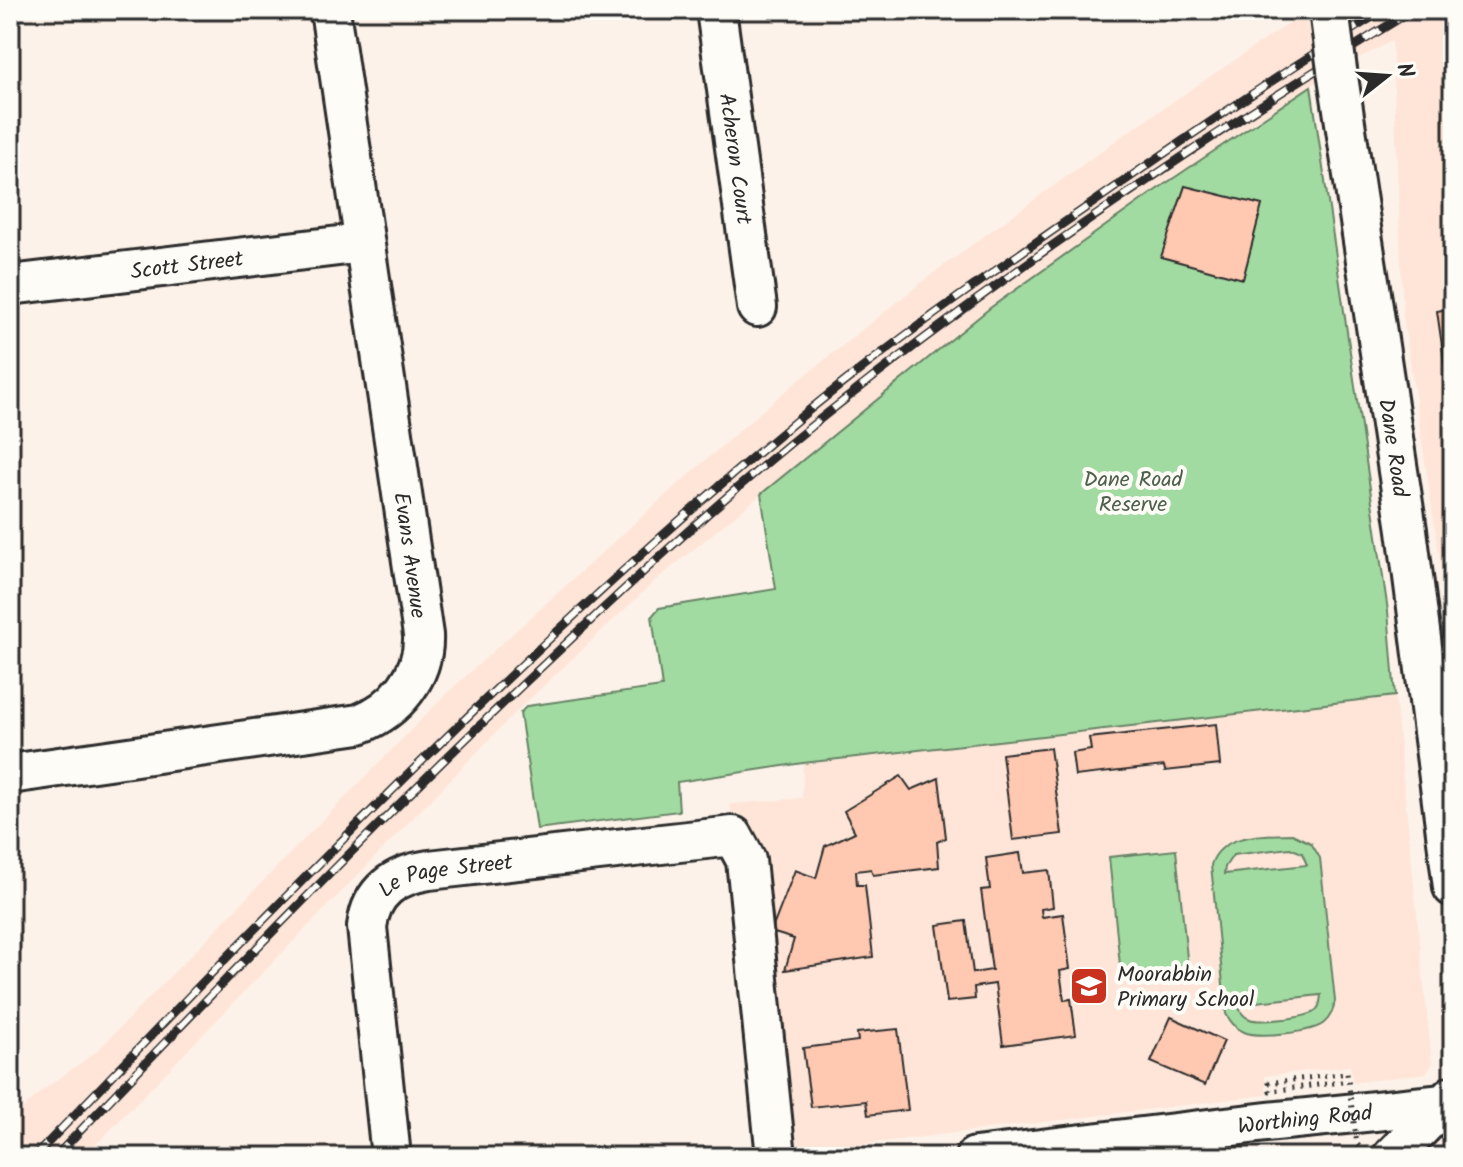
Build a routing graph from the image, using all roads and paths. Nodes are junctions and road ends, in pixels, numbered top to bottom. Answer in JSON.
{"nodes":[{"id":1,"x":330,"y":10,"type":"edge"},
{"id":2,"x":716,"y":10,"type":"edge"},
{"id":3,"x":1329,"y":10,"type":"edge"},
{"id":4,"x":364,"y":243,"type":"junction"},
{"id":5,"x":10,"y":285,"type":"edge"},
{"id":6,"x":757,"y":307,"type":"dead end"},
{"id":7,"x":10,"y":774,"type":"edge"},
{"id":8,"x":1453,"y":887,"type":"edge"},
{"id":9,"x":1342,"y":1082,"type":"dead end"},
{"id":10,"x":1449,"y":1100,"type":"edge"},
{"id":11,"x":391,"y":1157,"type":"edge"},
{"id":12,"x":776,"y":1157,"type":"edge"},
{"id":13,"x":975,"y":1157,"type":"edge"},
{"id":14,"x":1369,"y":1157,"type":"edge"},
{"id":15,"x":1392,"y":1157,"type":"edge"}],
"edges":[{"from":1,"to":4,"type":"street","name":"Evans Avenue"},
{"from":2,"to":6,"type":"street","name":"Acheron Court"},
{"from":3,"to":8,"type":"street","name":"Dane Road","bridge":true},
{"from":4,"to":5,"type":"street","name":"Scott Street"},
{"from":4,"to":7,"type":"street","name":"Evans Avenue"},
{"from":9,"to":14,"type":"path","bridge":true},
{"from":10,"to":13,"type":"street","name":"Worthing Road"},
{"from":10,"to":15,"type":"street"},
{"from":11,"to":12,"type":"street","name":"Le Page Street"}]}
